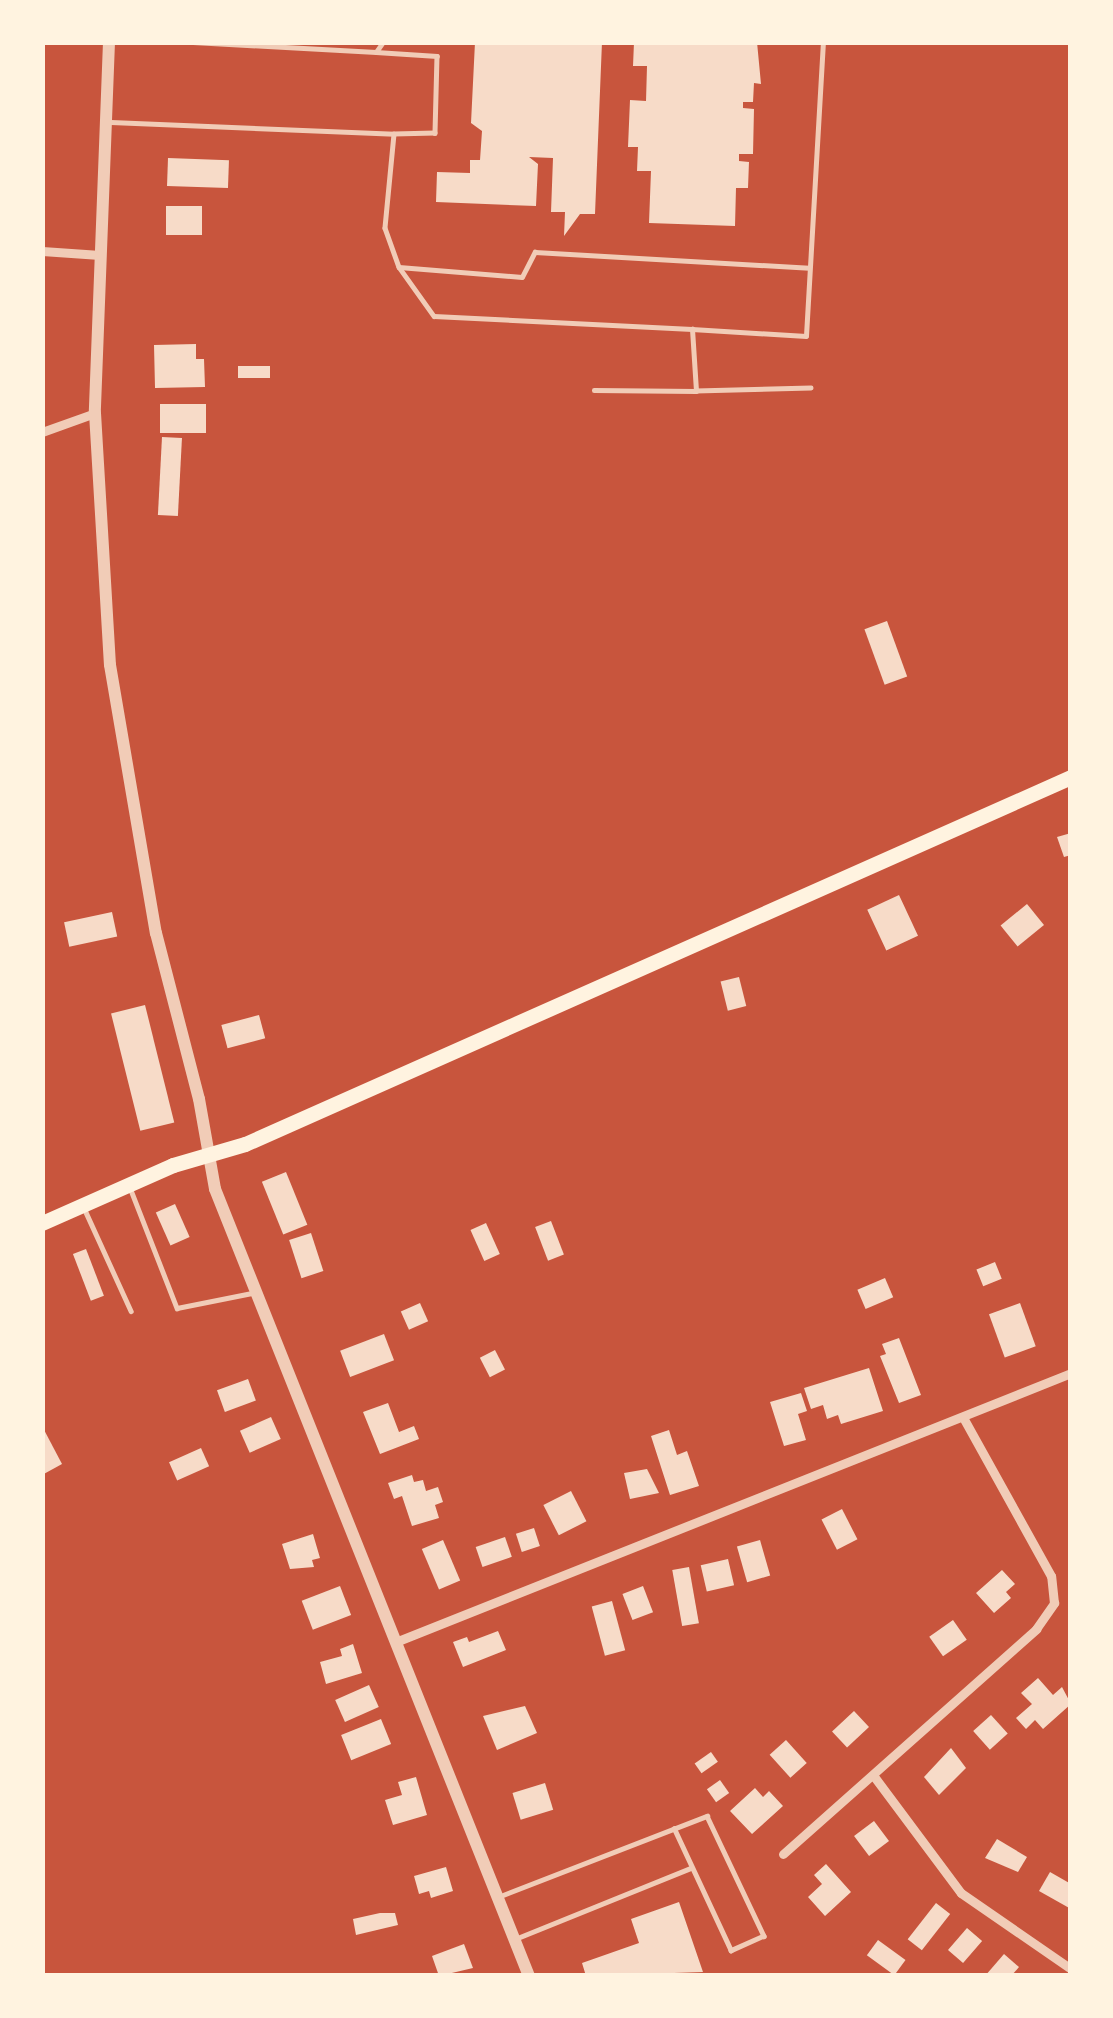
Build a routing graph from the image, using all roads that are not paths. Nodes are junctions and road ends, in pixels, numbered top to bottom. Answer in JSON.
{"nodes":[{"id":1,"x":109,"y":42,"type":"edge"},
{"id":2,"x":193,"y":42,"type":"edge"},
{"id":3,"x":382,"y":42,"type":"edge"},
{"id":4,"x":823,"y":42,"type":"edge"},
{"id":5,"x":376,"y":52,"type":"junction"},
{"id":6,"x":106,"y":122,"type":"junction"},
{"id":7,"x":394,"y":134,"type":"junction"},
{"id":8,"x":42,"y":251,"type":"edge"},
{"id":9,"x":100,"y":255,"type":"junction"},
{"id":10,"x":399,"y":267,"type":"junction"},
{"id":11,"x":809,"y":268,"type":"junction"},
{"id":12,"x":692,"y":329,"type":"junction"},
{"id":13,"x":811,"y":388,"type":"dead end"},
{"id":14,"x":594,"y":390,"type":"dead end"},
{"id":15,"x":696,"y":392,"type":"junction"},
{"id":16,"x":95,"y":413,"type":"junction"},
{"id":17,"x":42,"y":432,"type":"edge"},
{"id":18,"x":1071,"y":777,"type":"edge"},
{"id":19,"x":210,"y":1154,"type":"junction"},
{"id":20,"x":129,"y":1185,"type":"junction"},
{"id":21,"x":83,"y":1205,"type":"junction"},
{"id":22,"x":42,"y":1223,"type":"edge"},
{"id":23,"x":256,"y":1292,"type":"junction"},
{"id":24,"x":131,"y":1311,"type":"dead end"},
{"id":25,"x":1071,"y":1373,"type":"edge"},
{"id":26,"x":963,"y":1417,"type":"junction"},
{"id":27,"x":398,"y":1641,"type":"junction"},
{"id":28,"x":873,"y":1775,"type":"junction"},
{"id":29,"x":674,"y":1829,"type":"junction"},
{"id":30,"x":783,"y":1854,"type":"dead end"},
{"id":31,"x":691,"y":1868,"type":"junction"},
{"id":32,"x":498,"y":1897,"type":"junction"},
{"id":33,"x":515,"y":1939,"type":"junction"},
{"id":34,"x":1071,"y":1969,"type":"edge"},
{"id":35,"x":530,"y":1976,"type":"edge"}],
"edges":[{"from":1,"to":6,"type":"street"},
{"from":2,"to":5,"type":"lane"},
{"from":3,"to":5,"type":"lane"},
{"from":4,"to":11,"type":"lane"},
{"from":5,"to":7,"type":"lane"},
{"from":6,"to":7,"type":"lane"},
{"from":6,"to":9,"type":"street"},
{"from":7,"to":10,"type":"lane"},
{"from":8,"to":9,"type":"street"},
{"from":9,"to":16,"type":"street"},
{"from":10,"to":11,"type":"lane"},
{"from":10,"to":12,"type":"lane"},
{"from":11,"to":12,"type":"lane"},
{"from":12,"to":15,"type":"lane"},
{"from":13,"to":15,"type":"lane"},
{"from":14,"to":15,"type":"lane"},
{"from":16,"to":17,"type":"street"},
{"from":16,"to":19,"type":"street"},
{"from":18,"to":19,"type":"main road"},
{"from":19,"to":20,"type":"main road"},
{"from":19,"to":23,"type":"street"},
{"from":20,"to":21,"type":"main road"},
{"from":20,"to":23,"type":"lane"},
{"from":21,"to":22,"type":"main road"},
{"from":21,"to":24,"type":"lane"},
{"from":23,"to":27,"type":"street"},
{"from":25,"to":26,"type":"street"},
{"from":26,"to":27,"type":"street"},
{"from":26,"to":28,"type":"street"},
{"from":27,"to":32,"type":"street"},
{"from":28,"to":30,"type":"street"},
{"from":28,"to":34,"type":"street"},
{"from":29,"to":31,"type":"lane"},
{"from":29,"to":31,"type":"lane"},
{"from":29,"to":32,"type":"lane"},
{"from":31,"to":33,"type":"lane"},
{"from":32,"to":33,"type":"street"},
{"from":33,"to":35,"type":"street"}]}
